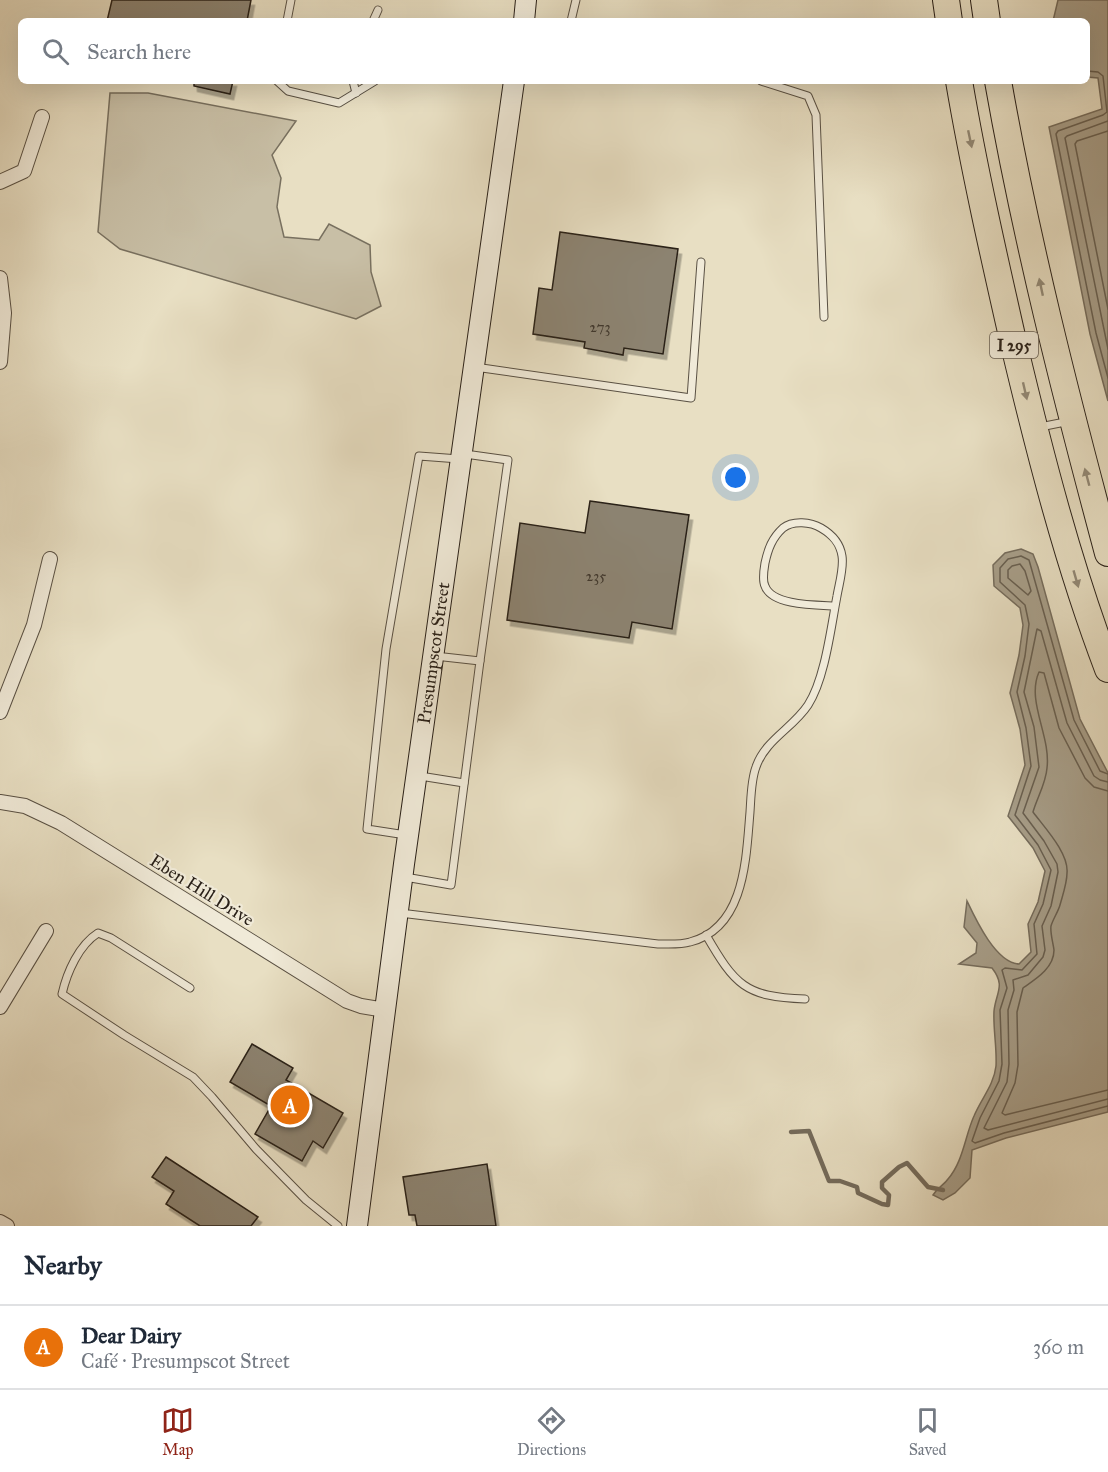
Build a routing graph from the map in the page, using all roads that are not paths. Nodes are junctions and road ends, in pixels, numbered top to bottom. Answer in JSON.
{"nodes":[{"id":1,"x":291,"y":0,"type":"edge"},
{"id":2,"x":526,"y":0,"type":"edge"},
{"id":3,"x":576,"y":0,"type":"edge"},
{"id":4,"x":946,"y":0,"type":"edge"},
{"id":5,"x":984,"y":0,"type":"edge"},
{"id":6,"x":378,"y":10,"type":"dead end"},
{"id":7,"x":288,"y":18,"type":"edge"},
{"id":8,"x":374,"y":18,"type":"edge"},
{"id":9,"x":524,"y":18,"type":"edge"},
{"id":10,"x":572,"y":18,"type":"edge"},
{"id":11,"x":949,"y":18,"type":"edge"},
{"id":12,"x":987,"y":18,"type":"edge"},
{"id":13,"x":280,"y":84,"type":"edge"},
{"id":14,"x":354,"y":84,"type":"edge"},
{"id":15,"x":370,"y":84,"type":"edge"},
{"id":16,"x":514,"y":84,"type":"edge"},
{"id":17,"x":770,"y":84,"type":"edge"},
{"id":18,"x":960,"y":84,"type":"edge"},
{"id":19,"x":999,"y":84,"type":"edge"},
{"id":20,"x":356,"y":93,"type":"junction"},
{"id":21,"x":42,"y":117,"type":"dead end"},
{"id":22,"x":0,"y":182,"type":"edge"},
{"id":23,"x":701,"y":262,"type":"dead end"},
{"id":24,"x":0,"y":278,"type":"edge"},
{"id":25,"x":824,"y":317,"type":"dead end"},
{"id":26,"x":0,"y":362,"type":"edge"},
{"id":27,"x":475,"y":367,"type":"junction"},
{"id":28,"x":1072,"y":421,"type":"junction"},
{"id":29,"x":1034,"y":428,"type":"junction"},
{"id":30,"x":462,"y":456,"type":"junction"},
{"id":31,"x":1108,"y":553,"type":"edge"},
{"id":32,"x":50,"y":559,"type":"dead end"},
{"id":33,"x":835,"y":606,"type":"junction"},
{"id":34,"x":434,"y":656,"type":"junction"},
{"id":35,"x":480,"y":661,"type":"junction"},
{"id":36,"x":1108,"y":669,"type":"edge"},
{"id":37,"x":0,"y":712,"type":"edge"},
{"id":38,"x":417,"y":776,"type":"junction"},
{"id":39,"x":464,"y":783,"type":"junction"},
{"id":40,"x":0,"y":802,"type":"edge"},
{"id":41,"x":408,"y":836,"type":"junction"},
{"id":42,"x":403,"y":877,"type":"junction"},
{"id":43,"x":398,"y":913,"type":"junction"},
{"id":44,"x":46,"y":931,"type":"dead end"},
{"id":45,"x":706,"y":935,"type":"junction"},
{"id":46,"x":190,"y":988,"type":"dead end"},
{"id":47,"x":805,"y":999,"type":"dead end"},
{"id":48,"x":0,"y":1007,"type":"edge"},
{"id":49,"x":385,"y":1010,"type":"junction"},
{"id":50,"x":0,"y":1222,"type":"edge"},
{"id":51,"x":7,"y":1226,"type":"edge"},
{"id":52,"x":338,"y":1226,"type":"edge"},
{"id":53,"x":357,"y":1226,"type":"edge"}],
"edges":[{"from":1,"to":7,"type":"lane"},
{"from":2,"to":9,"type":"street"},
{"from":3,"to":10,"type":"lane"},
{"from":4,"to":11,"type":"highway"},
{"from":5,"to":12,"type":"highway"},
{"from":6,"to":8,"type":"lane"},
{"from":13,"to":20,"type":"lane"},
{"from":14,"to":20,"type":"lane"},
{"from":15,"to":20,"type":"lane"},
{"from":16,"to":27,"type":"street","name":"Presumpscot Street"},
{"from":17,"to":25,"type":"lane"},
{"from":18,"to":29,"type":"highway","number":"I 295","one_way":true},
{"from":28,"to":19,"type":"highway","number":"I 295","one_way":true},
{"from":21,"to":22,"type":"street"},
{"from":23,"to":27,"type":"lane"},
{"from":24,"to":26,"type":"street"},
{"from":27,"to":30,"type":"street","name":"Presumpscot Street"},
{"from":28,"to":29,"type":"lane"},
{"from":31,"to":28,"type":"highway","number":"I 295","one_way":true},
{"from":29,"to":36,"type":"highway","number":"I 295","one_way":true},
{"from":30,"to":34,"type":"street","name":"Presumpscot Street"},
{"from":30,"to":35,"type":"lane"},
{"from":30,"to":41,"type":"lane"},
{"from":32,"to":37,"type":"street"},
{"from":33,"to":33,"type":"lane"},
{"from":33,"to":45,"type":"lane"},
{"from":34,"to":35,"type":"lane"},
{"from":34,"to":38,"type":"street","name":"Presumpscot Street"},
{"from":35,"to":39,"type":"lane"},
{"from":38,"to":39,"type":"lane"},
{"from":38,"to":41,"type":"street","name":"Presumpscot Street"},
{"from":39,"to":42,"type":"lane"},
{"from":40,"to":49,"type":"street","name":"Eben Hill Drive"},
{"from":41,"to":42,"type":"street","name":"Presumpscot Street"},
{"from":42,"to":43,"type":"street","name":"Presumpscot Street"},
{"from":43,"to":45,"type":"lane"},
{"from":43,"to":49,"type":"street","name":"Presumpscot Street"},
{"from":44,"to":48,"type":"street"},
{"from":45,"to":47,"type":"lane"},
{"from":46,"to":52,"type":"lane"},
{"from":49,"to":53,"type":"street","name":"Presumpscot Street"},
{"from":50,"to":51,"type":"street"}]}
